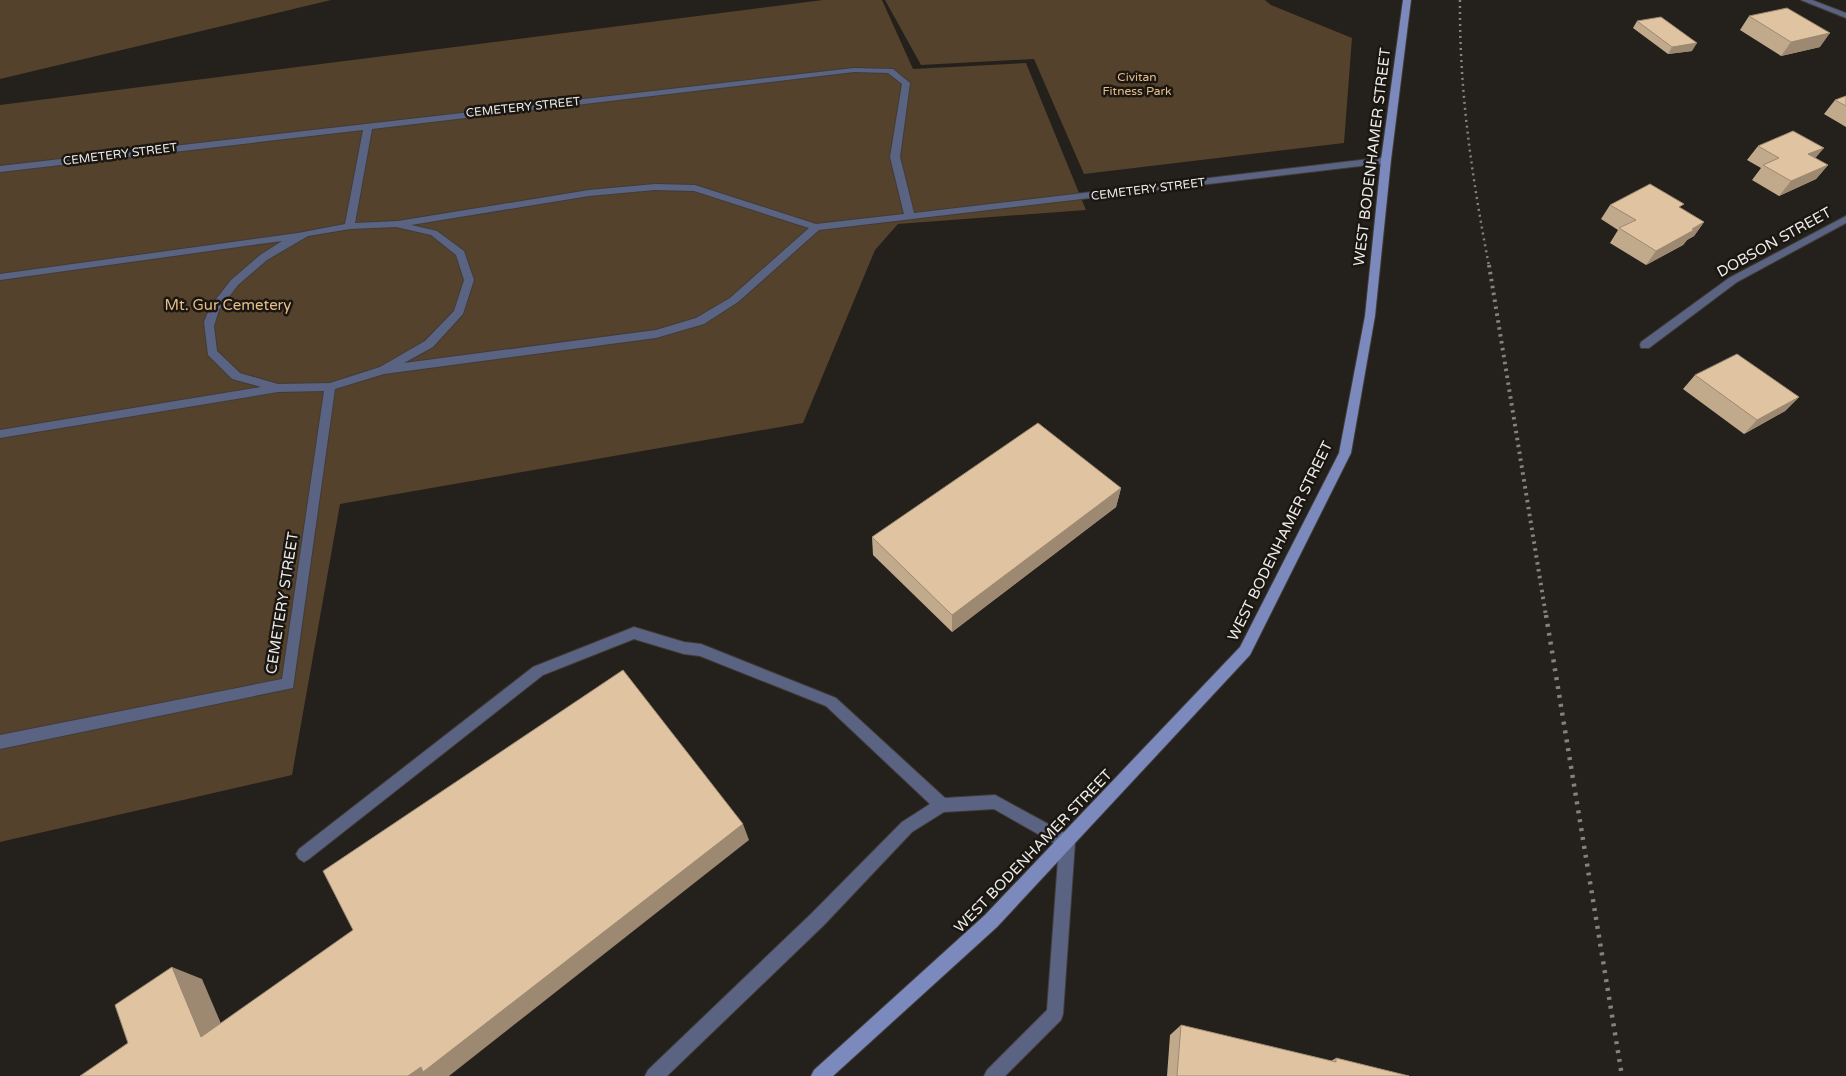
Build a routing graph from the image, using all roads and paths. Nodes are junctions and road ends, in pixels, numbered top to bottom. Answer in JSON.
{"nodes":[{"id":1,"x":1407,"y":0,"type":"edge"},
{"id":2,"x":1805,"y":0,"type":"edge"},
{"id":3,"x":1846,"y":16,"type":"edge"},
{"id":4,"x":368,"y":125,"type":"junction"},
{"id":5,"x":1386,"y":160,"type":"junction"},
{"id":6,"x":0,"y":169,"type":"edge"},
{"id":7,"x":910,"y":217,"type":"junction"},
{"id":8,"x":1846,"y":219,"type":"edge"},
{"id":9,"x":396,"y":224,"type":"junction"},
{"id":10,"x":350,"y":226,"type":"junction"},
{"id":11,"x":816,"y":228,"type":"junction"},
{"id":12,"x":304,"y":235,"type":"junction"},
{"id":13,"x":0,"y":277,"type":"edge"},
{"id":14,"x":1645,"y":345,"type":"dead end"},
{"id":15,"x":384,"y":370,"type":"junction"},
{"id":16,"x":330,"y":386,"type":"junction"},
{"id":17,"x":278,"y":388,"type":"junction"},
{"id":18,"x":0,"y":434,"type":"edge"},
{"id":19,"x":0,"y":742,"type":"edge"},
{"id":20,"x":942,"y":805,"type":"junction"},
{"id":21,"x":1067,"y":842,"type":"junction"},
{"id":22,"x":304,"y":854,"type":"dead end"},
{"id":23,"x":654,"y":1076,"type":"edge"},
{"id":24,"x":820,"y":1076,"type":"edge"},
{"id":25,"x":993,"y":1076,"type":"edge"}],
"edges":[{"from":1,"to":5,"type":"main road","name":"WEST BODENHAMER STREET"},
{"from":2,"to":3,"type":"street"},
{"from":4,"to":6,"type":"street","name":"CEMETERY STREET"},
{"from":4,"to":7,"type":"street","name":"CEMETERY STREET"},
{"from":4,"to":10,"type":"street"},
{"from":5,"to":7,"type":"street","name":"CEMETERY STREET"},
{"from":5,"to":21,"type":"main road","name":"WEST BODENHAMER STREET"},
{"from":7,"to":11,"type":"street","name":"CEMETERY STREET"},
{"from":8,"to":14,"type":"street","name":"DOBSON STREET"},
{"from":9,"to":10,"type":"street"},
{"from":9,"to":11,"type":"street"},
{"from":9,"to":15,"type":"street"},
{"from":10,"to":12,"type":"street"},
{"from":11,"to":15,"type":"street"},
{"from":12,"to":13,"type":"street"},
{"from":12,"to":17,"type":"street"},
{"from":15,"to":16,"type":"street"},
{"from":16,"to":17,"type":"street"},
{"from":16,"to":19,"type":"street","name":"CEMETERY STREET"},
{"from":17,"to":18,"type":"street"},
{"from":20,"to":21,"type":"street"},
{"from":20,"to":22,"type":"street"},
{"from":20,"to":23,"type":"street"},
{"from":21,"to":24,"type":"main road","name":"WEST BODENHAMER STREET"},
{"from":21,"to":25,"type":"street"}]}
